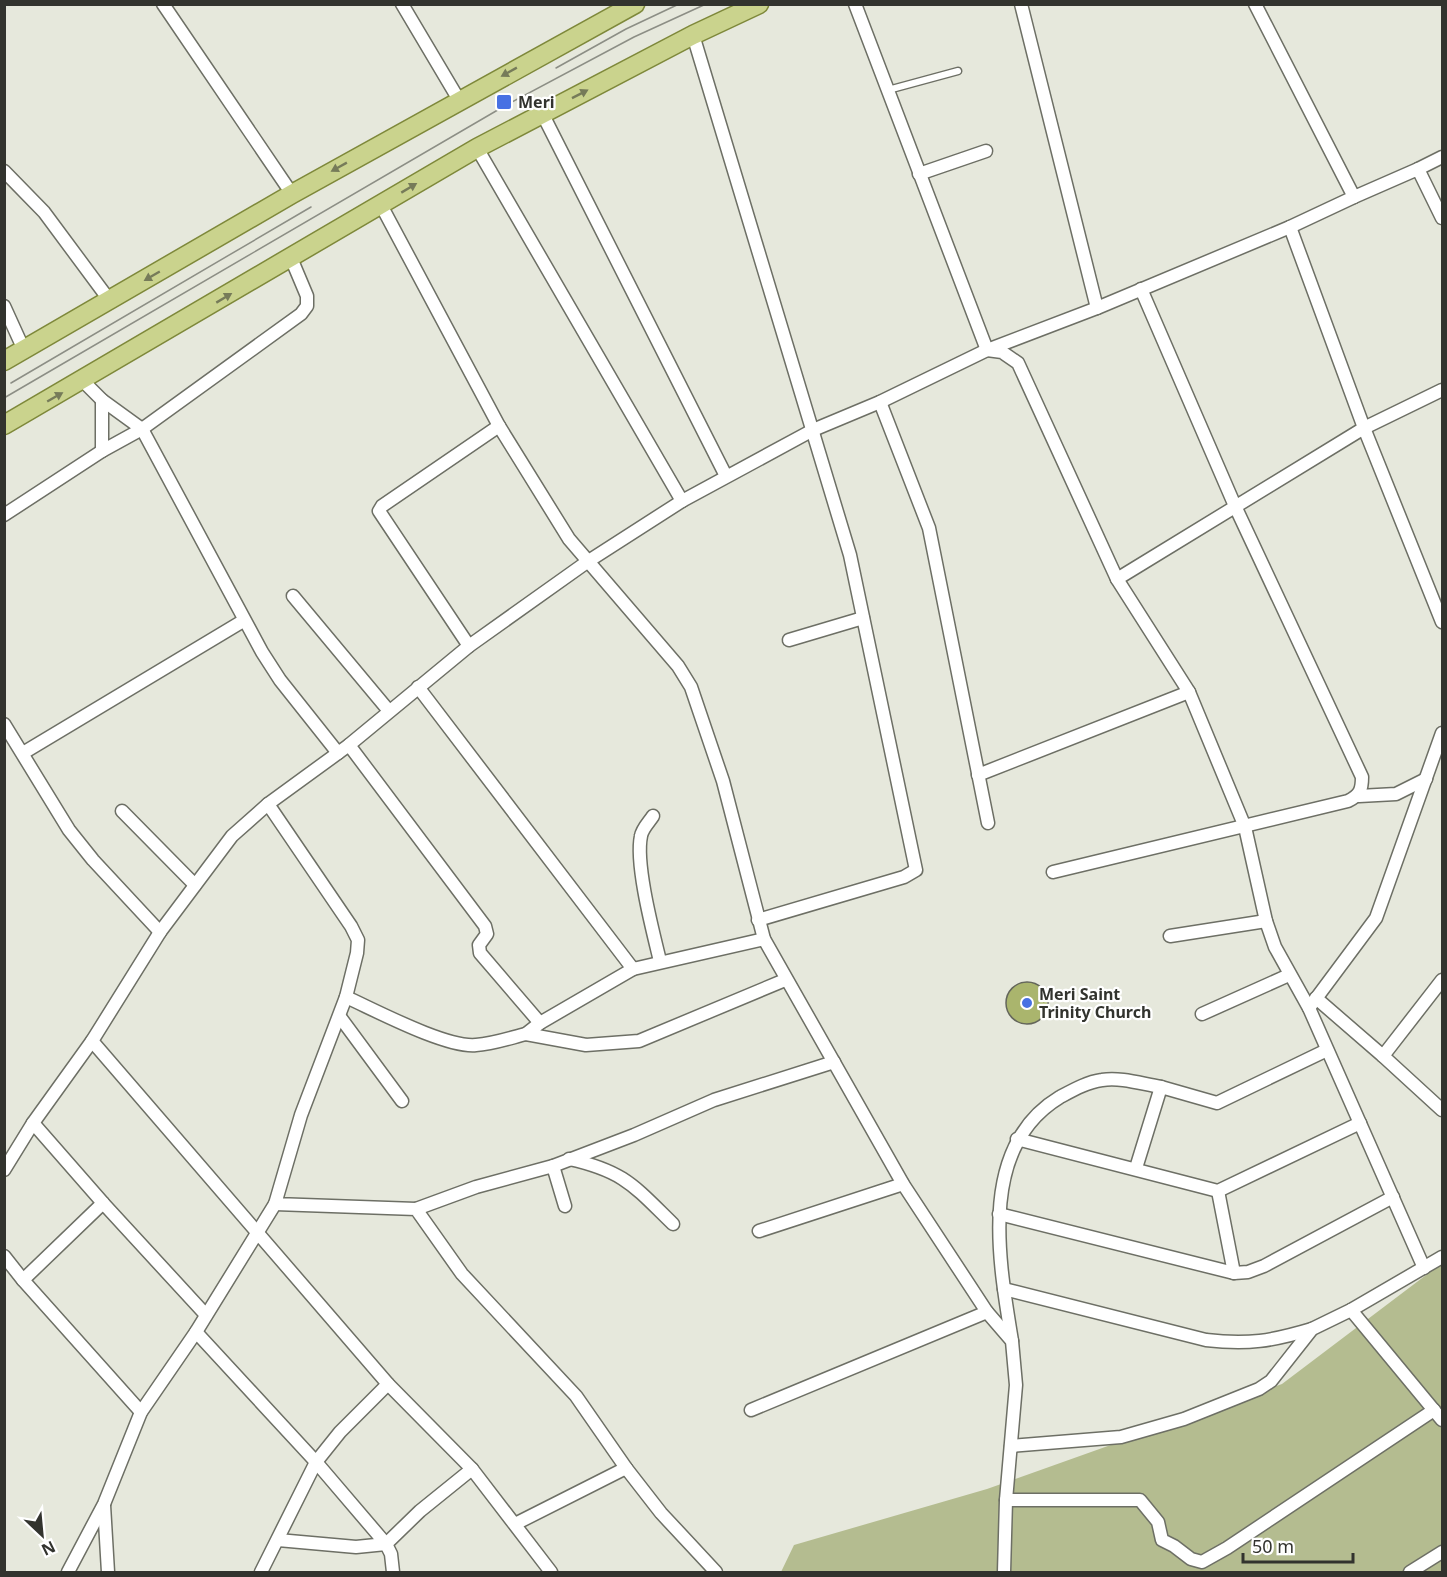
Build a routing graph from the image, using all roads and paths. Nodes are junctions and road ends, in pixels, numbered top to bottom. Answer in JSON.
{"nodes":[{"id":1,"x":163,"y":4,"type":"edge"},
{"id":2,"x":402,"y":4,"type":"edge"},
{"id":3,"x":635,"y":4,"type":"edge"},
{"id":4,"x":759,"y":4,"type":"edge"},
{"id":5,"x":855,"y":4,"type":"edge"},
{"id":6,"x":1021,"y":4,"type":"edge"},
{"id":7,"x":1255,"y":4,"type":"edge"},
{"id":8,"x":693,"y":35,"type":"junction"},
{"id":9,"x":958,"y":71,"type":"dead end"},
{"id":10,"x":887,"y":90,"type":"junction"},
{"id":11,"x":459,"y":100,"type":"junction"},
{"id":12,"x":542,"y":113,"type":"junction"},
{"id":13,"x":477,"y":148,"type":"junction"},
{"id":14,"x":986,"y":150,"type":"dead end"},
{"id":15,"x":1443,"y":157,"type":"edge"},
{"id":16,"x":1418,"y":169,"type":"junction"},
{"id":17,"x":4,"y":171,"type":"edge"},
{"id":18,"x":920,"y":174,"type":"junction"},
{"id":19,"x":292,"y":194,"type":"junction"},
{"id":20,"x":1354,"y":197,"type":"junction"},
{"id":21,"x":381,"y":205,"type":"junction"},
{"id":22,"x":1443,"y":218,"type":"edge"},
{"id":23,"x":1290,"y":227,"type":"junction"},
{"id":24,"x":291,"y":258,"type":"junction"},
{"id":25,"x":1141,"y":289,"type":"junction"},
{"id":26,"x":110,"y":301,"type":"junction"},
{"id":27,"x":4,"y":306,"type":"edge"},
{"id":28,"x":1097,"y":308,"type":"junction"},
{"id":29,"x":24,"y":350,"type":"junction"},
{"id":30,"x":987,"y":350,"type":"junction"},
{"id":31,"x":4,"y":361,"type":"edge"},
{"id":32,"x":83,"y":381,"type":"junction"},
{"id":33,"x":1443,"y":390,"type":"edge"},
{"id":34,"x":102,"y":400,"type":"junction"},
{"id":35,"x":880,"y":402,"type":"junction"},
{"id":36,"x":4,"y":425,"type":"edge"},
{"id":37,"x":499,"y":426,"type":"junction"},
{"id":38,"x":1364,"y":428,"type":"junction"},
{"id":39,"x":142,"y":429,"type":"junction"},
{"id":40,"x":813,"y":430,"type":"junction"},
{"id":41,"x":102,"y":451,"type":"junction"},
{"id":42,"x":726,"y":476,"type":"junction"},
{"id":43,"x":682,"y":501,"type":"junction"},
{"id":44,"x":1235,"y":506,"type":"junction"},
{"id":45,"x":4,"y":515,"type":"edge"},
{"id":46,"x":587,"y":562,"type":"junction"},
{"id":47,"x":1117,"y":579,"type":"junction"},
{"id":48,"x":293,"y":596,"type":"dead end"},
{"id":49,"x":863,"y":618,"type":"junction"},
{"id":50,"x":243,"y":621,"type":"junction"},
{"id":51,"x":1443,"y":622,"type":"edge"},
{"id":52,"x":789,"y":640,"type":"dead end"},
{"id":53,"x":469,"y":646,"type":"junction"},
{"id":54,"x":418,"y":687,"type":"junction"},
{"id":55,"x":1189,"y":692,"type":"junction"},
{"id":56,"x":389,"y":711,"type":"junction"},
{"id":57,"x":4,"y":723,"type":"edge"},
{"id":58,"x":1443,"y":733,"type":"edge"},
{"id":59,"x":349,"y":745,"type":"junction"},
{"id":60,"x":23,"y":753,"type":"junction"},
{"id":61,"x":338,"y":753,"type":"junction"},
{"id":62,"x":978,"y":775,"type":"junction"},
{"id":63,"x":1426,"y":780,"type":"junction"},
{"id":64,"x":1359,"y":796,"type":"junction"},
{"id":65,"x":268,"y":804,"type":"junction"},
{"id":66,"x":122,"y":811,"type":"dead end"},
{"id":67,"x":653,"y":816,"type":"dead end"},
{"id":68,"x":988,"y":823,"type":"dead end"},
{"id":69,"x":1245,"y":827,"type":"junction"},
{"id":70,"x":1053,"y":872,"type":"dead end"},
{"id":71,"x":195,"y":885,"type":"junction"},
{"id":72,"x":758,"y":920,"type":"junction"},
{"id":73,"x":1266,"y":921,"type":"junction"},
{"id":74,"x":160,"y":932,"type":"junction"},
{"id":75,"x":1170,"y":936,"type":"dead end"},
{"id":76,"x":764,"y":939,"type":"junction"},
{"id":77,"x":660,"y":961,"type":"junction"},
{"id":78,"x":633,"y":969,"type":"junction"},
{"id":79,"x":1289,"y":975,"type":"junction"},
{"id":80,"x":785,"y":980,"type":"junction"},
{"id":81,"x":1443,"y":980,"type":"edge"},
{"id":82,"x":346,"y":997,"type":"junction"},
{"id":83,"x":1313,"y":1003,"type":"junction"},
{"id":84,"x":1202,"y":1014,"type":"dead end"},
{"id":85,"x":340,"y":1017,"type":"junction"},
{"id":86,"x":540,"y":1023,"type":"junction"},
{"id":87,"x":526,"y":1034,"type":"junction"},
{"id":88,"x":92,"y":1041,"type":"junction"},
{"id":89,"x":1327,"y":1050,"type":"junction"},
{"id":90,"x":1383,"y":1056,"type":"junction"},
{"id":91,"x":834,"y":1062,"type":"junction"},
{"id":92,"x":1161,"y":1087,"type":"junction"},
{"id":93,"x":402,"y":1101,"type":"dead end"},
{"id":94,"x":1443,"y":1110,"type":"edge"},
{"id":95,"x":33,"y":1123,"type":"junction"},
{"id":96,"x":1360,"y":1123,"type":"junction"},
{"id":97,"x":1017,"y":1139,"type":"junction"},
{"id":98,"x":568,"y":1159,"type":"junction"},
{"id":99,"x":553,"y":1166,"type":"junction"},
{"id":100,"x":1136,"y":1168,"type":"junction"},
{"id":101,"x":4,"y":1170,"type":"edge"},
{"id":102,"x":903,"y":1184,"type":"junction"},
{"id":103,"x":1218,"y":1191,"type":"junction"},
{"id":104,"x":1393,"y":1197,"type":"junction"},
{"id":105,"x":103,"y":1203,"type":"junction"},
{"id":106,"x":275,"y":1204,"type":"junction"},
{"id":107,"x":565,"y":1206,"type":"dead end"},
{"id":108,"x":416,"y":1209,"type":"junction"},
{"id":109,"x":999,"y":1214,"type":"junction"},
{"id":110,"x":673,"y":1224,"type":"dead end"},
{"id":111,"x":759,"y":1231,"type":"dead end"},
{"id":112,"x":259,"y":1233,"type":"junction"},
{"id":113,"x":4,"y":1257,"type":"edge"},
{"id":114,"x":1443,"y":1257,"type":"edge"},
{"id":115,"x":1424,"y":1268,"type":"junction"},
{"id":116,"x":1234,"y":1273,"type":"junction"},
{"id":117,"x":23,"y":1280,"type":"junction"},
{"id":118,"x":1004,"y":1289,"type":"junction"},
{"id":119,"x":1351,"y":1311,"type":"junction"},
{"id":120,"x":987,"y":1312,"type":"junction"},
{"id":121,"x":206,"y":1315,"type":"junction"},
{"id":122,"x":1312,"y":1329,"type":"junction"},
{"id":123,"x":196,"y":1332,"type":"junction"},
{"id":124,"x":1012,"y":1341,"type":"junction"},
{"id":125,"x":388,"y":1384,"type":"junction"},
{"id":126,"x":751,"y":1410,"type":"dead end"},
{"id":127,"x":1434,"y":1410,"type":"junction"},
{"id":128,"x":141,"y":1412,"type":"junction"},
{"id":129,"x":1443,"y":1420,"type":"edge"},
{"id":130,"x":1011,"y":1446,"type":"junction"},
{"id":131,"x":316,"y":1462,"type":"junction"},
{"id":132,"x":626,"y":1468,"type":"junction"},
{"id":133,"x":472,"y":1469,"type":"junction"},
{"id":134,"x":1006,"y":1500,"type":"junction"},
{"id":135,"x":104,"y":1504,"type":"junction"},
{"id":136,"x":515,"y":1524,"type":"junction"},
{"id":137,"x":278,"y":1540,"type":"junction"},
{"id":138,"x":386,"y":1544,"type":"junction"},
{"id":139,"x":1443,"y":1552,"type":"edge"},
{"id":140,"x":68,"y":1572,"type":"edge"},
{"id":141,"x":108,"y":1572,"type":"edge"},
{"id":142,"x":261,"y":1572,"type":"edge"},
{"id":143,"x":393,"y":1572,"type":"edge"},
{"id":144,"x":551,"y":1572,"type":"edge"},
{"id":145,"x":716,"y":1572,"type":"edge"},
{"id":146,"x":1004,"y":1572,"type":"edge"},
{"id":147,"x":1410,"y":1572,"type":"edge"}],
"edges":[{"from":1,"to":19,"type":"street"},
{"from":2,"to":11,"type":"street"},
{"from":3,"to":11,"type":"main road","one_way":true},
{"from":4,"to":8,"type":"main road"},
{"from":5,"to":10,"type":"street"},
{"from":6,"to":28,"type":"street"},
{"from":7,"to":20,"type":"street"},
{"from":12,"to":8,"type":"main road","one_way":true},
{"from":8,"to":40,"type":"street"},
{"from":9,"to":10,"type":"lane"},
{"from":10,"to":18,"type":"street"},
{"from":11,"to":19,"type":"main road","one_way":true},
{"from":12,"to":13,"type":"main road"},
{"from":12,"to":42,"type":"street"},
{"from":21,"to":13,"type":"main road","one_way":true},
{"from":13,"to":43,"type":"street"},
{"from":14,"to":18,"type":"street"},
{"from":15,"to":16,"type":"street"},
{"from":16,"to":20,"type":"street"},
{"from":16,"to":22,"type":"street"},
{"from":17,"to":26,"type":"street"},
{"from":18,"to":30,"type":"street"},
{"from":19,"to":26,"type":"main road","one_way":true},
{"from":20,"to":23,"type":"street"},
{"from":21,"to":24,"type":"main road"},
{"from":21,"to":37,"type":"street"},
{"from":23,"to":25,"type":"street"},
{"from":23,"to":38,"type":"street"},
{"from":32,"to":24,"type":"main road","one_way":true},
{"from":24,"to":39,"type":"street"},
{"from":25,"to":28,"type":"street"},
{"from":25,"to":44,"type":"street"},
{"from":26,"to":29,"type":"main road"},
{"from":27,"to":29,"type":"street"},
{"from":28,"to":30,"type":"street"},
{"from":29,"to":31,"type":"main road"},
{"from":30,"to":35,"type":"street"},
{"from":30,"to":47,"type":"street"},
{"from":32,"to":34,"type":"street"},
{"from":36,"to":32,"type":"main road","one_way":true},
{"from":33,"to":38,"type":"street"},
{"from":34,"to":39,"type":"street"},
{"from":34,"to":41,"type":"street"},
{"from":35,"to":40,"type":"street"},
{"from":35,"to":62,"type":"street"},
{"from":37,"to":46,"type":"street"},
{"from":37,"to":53,"type":"street"},
{"from":38,"to":44,"type":"street"},
{"from":38,"to":51,"type":"street"},
{"from":39,"to":41,"type":"street"},
{"from":39,"to":50,"type":"street"},
{"from":40,"to":42,"type":"street"},
{"from":40,"to":49,"type":"street"},
{"from":41,"to":45,"type":"street"},
{"from":42,"to":43,"type":"street"},
{"from":43,"to":46,"type":"street"},
{"from":44,"to":47,"type":"street"},
{"from":44,"to":64,"type":"street"},
{"from":46,"to":53,"type":"street"},
{"from":46,"to":72,"type":"street"},
{"from":47,"to":55,"type":"street"},
{"from":48,"to":56,"type":"street"},
{"from":49,"to":52,"type":"street"},
{"from":49,"to":72,"type":"street"},
{"from":50,"to":60,"type":"street"},
{"from":50,"to":61,"type":"street"},
{"from":53,"to":54,"type":"street"},
{"from":54,"to":56,"type":"street"},
{"from":54,"to":78,"type":"street"},
{"from":55,"to":62,"type":"street"},
{"from":55,"to":69,"type":"street"},
{"from":56,"to":59,"type":"street"},
{"from":57,"to":60,"type":"street"},
{"from":58,"to":63,"type":"street"},
{"from":59,"to":61,"type":"street"},
{"from":59,"to":86,"type":"street"},
{"from":60,"to":74,"type":"street"},
{"from":61,"to":65,"type":"street"},
{"from":62,"to":68,"type":"street"},
{"from":63,"to":64,"type":"street"},
{"from":63,"to":83,"type":"street"},
{"from":64,"to":69,"type":"street"},
{"from":65,"to":71,"type":"street"},
{"from":65,"to":82,"type":"street"},
{"from":66,"to":71,"type":"street"},
{"from":67,"to":77,"type":"street"},
{"from":69,"to":70,"type":"street"},
{"from":69,"to":73,"type":"street"},
{"from":71,"to":74,"type":"street"},
{"from":72,"to":76,"type":"street"},
{"from":73,"to":75,"type":"street"},
{"from":73,"to":79,"type":"street"},
{"from":74,"to":88,"type":"street"},
{"from":76,"to":77,"type":"street"},
{"from":76,"to":80,"type":"street"},
{"from":77,"to":78,"type":"street"},
{"from":78,"to":86,"type":"street"},
{"from":79,"to":83,"type":"street"},
{"from":79,"to":84,"type":"street"},
{"from":80,"to":87,"type":"street"},
{"from":80,"to":91,"type":"street"},
{"from":81,"to":90,"type":"street"},
{"from":82,"to":85,"type":"street"},
{"from":82,"to":87,"type":"street"},
{"from":83,"to":89,"type":"street"},
{"from":83,"to":90,"type":"street"},
{"from":85,"to":93,"type":"street"},
{"from":85,"to":106,"type":"street"},
{"from":86,"to":87,"type":"street"},
{"from":88,"to":95,"type":"street"},
{"from":88,"to":112,"type":"street"},
{"from":89,"to":92,"type":"street"},
{"from":89,"to":96,"type":"street"},
{"from":90,"to":94,"type":"street"},
{"from":91,"to":98,"type":"street"},
{"from":91,"to":102,"type":"street"},
{"from":92,"to":97,"type":"street"},
{"from":92,"to":100,"type":"street"},
{"from":95,"to":101,"type":"street"},
{"from":95,"to":105,"type":"street"},
{"from":96,"to":103,"type":"street"},
{"from":96,"to":104,"type":"street"},
{"from":97,"to":100,"type":"street"},
{"from":97,"to":109,"type":"street"},
{"from":98,"to":99,"type":"street"},
{"from":98,"to":110,"type":"street"},
{"from":99,"to":107,"type":"street"},
{"from":99,"to":108,"type":"street"},
{"from":100,"to":103,"type":"street"},
{"from":102,"to":111,"type":"street"},
{"from":102,"to":120,"type":"street"},
{"from":103,"to":116,"type":"street"},
{"from":104,"to":115,"type":"street"},
{"from":104,"to":116,"type":"street"},
{"from":105,"to":117,"type":"street"},
{"from":105,"to":121,"type":"street"},
{"from":106,"to":108,"type":"street"},
{"from":106,"to":112,"type":"street"},
{"from":108,"to":132,"type":"street"},
{"from":109,"to":116,"type":"street"},
{"from":109,"to":118,"type":"street"},
{"from":112,"to":121,"type":"street"},
{"from":112,"to":125,"type":"street"},
{"from":113,"to":117,"type":"street"},
{"from":114,"to":115,"type":"street"},
{"from":115,"to":119,"type":"street"},
{"from":117,"to":128,"type":"street"},
{"from":118,"to":122,"type":"street"},
{"from":118,"to":124,"type":"street"},
{"from":119,"to":122,"type":"street"},
{"from":119,"to":127,"type":"street"},
{"from":120,"to":124,"type":"street"},
{"from":120,"to":126,"type":"street"},
{"from":121,"to":123,"type":"street"},
{"from":122,"to":130,"type":"street"},
{"from":123,"to":128,"type":"street"},
{"from":123,"to":131,"type":"street"},
{"from":124,"to":130,"type":"street"},
{"from":125,"to":131,"type":"street"},
{"from":125,"to":133,"type":"street"},
{"from":127,"to":129,"type":"street"},
{"from":127,"to":134,"type":"street"},
{"from":128,"to":135,"type":"street"},
{"from":130,"to":134,"type":"street"},
{"from":131,"to":137,"type":"street"},
{"from":131,"to":138,"type":"street"},
{"from":132,"to":136,"type":"street"},
{"from":132,"to":145,"type":"street"},
{"from":133,"to":136,"type":"street"},
{"from":133,"to":138,"type":"street"},
{"from":134,"to":146,"type":"street"},
{"from":135,"to":140,"type":"street"},
{"from":135,"to":141,"type":"street"},
{"from":136,"to":144,"type":"street"},
{"from":137,"to":138,"type":"street"},
{"from":137,"to":142,"type":"street"},
{"from":138,"to":143,"type":"street"},
{"from":139,"to":147,"type":"street"}]}
